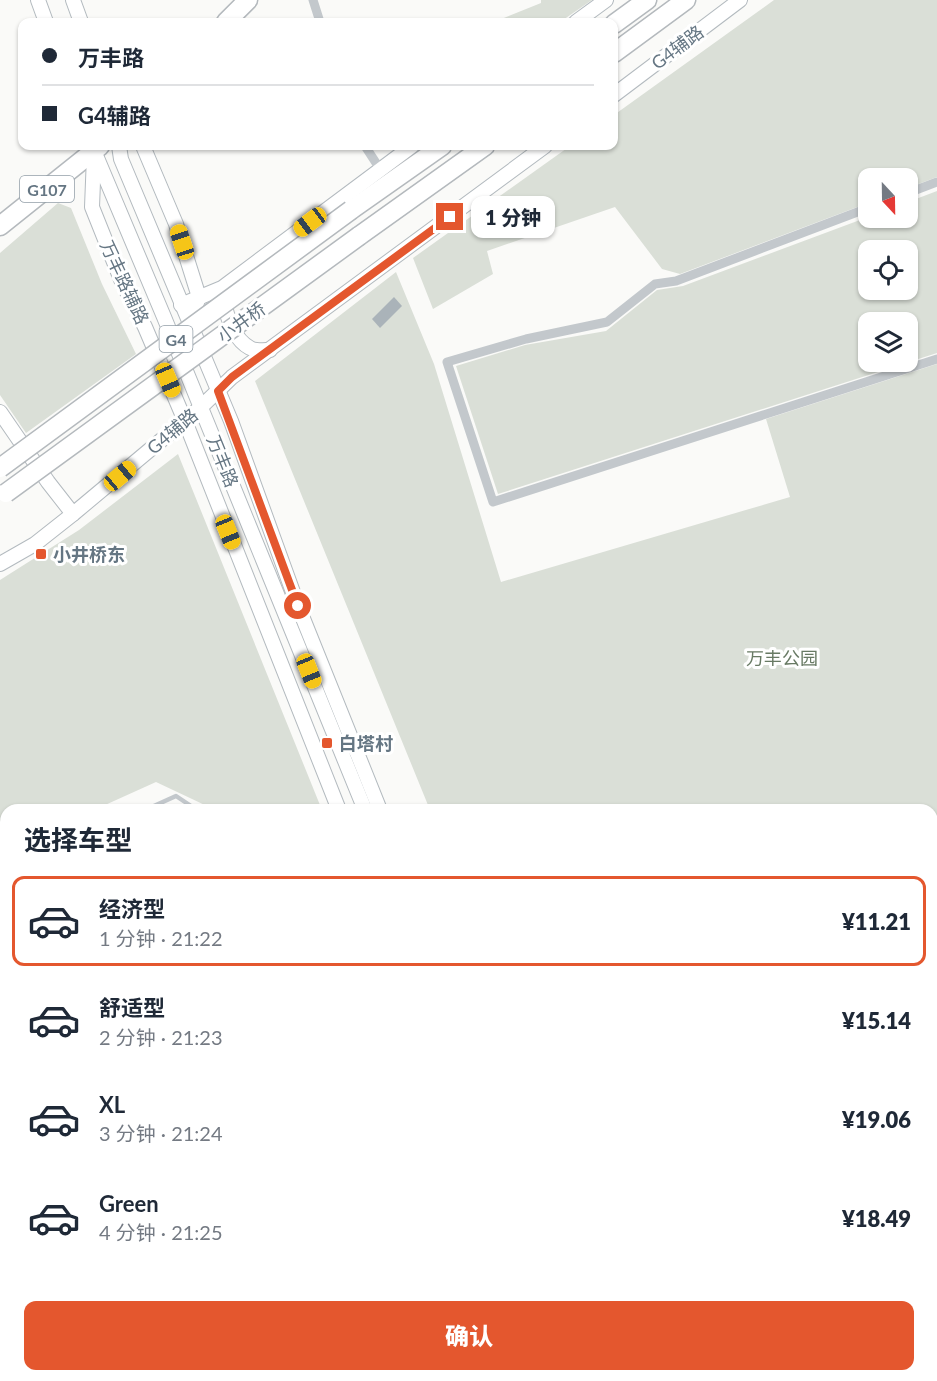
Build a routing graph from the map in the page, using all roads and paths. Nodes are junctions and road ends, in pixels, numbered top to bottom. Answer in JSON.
{"nodes":[{"id":1,"x":38,"y":0,"type":"edge"},
{"id":2,"x":73,"y":0,"type":"edge"},
{"id":3,"x":248,"y":0,"type":"edge"},
{"id":4,"x":313,"y":0,"type":"edge"},
{"id":5,"x":606,"y":0,"type":"edge"},
{"id":6,"x":647,"y":0,"type":"edge"},
{"id":7,"x":686,"y":0,"type":"edge"},
{"id":8,"x":740,"y":0,"type":"edge"},
{"id":9,"x":45,"y":18,"type":"edge"},
{"id":10,"x":80,"y":18,"type":"edge"},
{"id":11,"x":230,"y":18,"type":"edge"},
{"id":12,"x":319,"y":18,"type":"edge"},
{"id":13,"x":581,"y":18,"type":"edge"},
{"id":14,"x":618,"y":21,"type":"edge"},
{"id":15,"x":618,"y":49,"type":"edge"},
{"id":16,"x":618,"y":92,"type":"edge"},
{"id":17,"x":91,"y":150,"type":"edge"},
{"id":18,"x":95,"y":150,"type":"edge"},
{"id":19,"x":96,"y":150,"type":"edge"},
{"id":20,"x":120,"y":150,"type":"edge"},
{"id":21,"x":145,"y":150,"type":"edge"},
{"id":22,"x":368,"y":150,"type":"edge"},
{"id":23,"x":406,"y":150,"type":"edge"},
{"id":24,"x":436,"y":150,"type":"edge"},
{"id":25,"x":478,"y":150,"type":"edge"},
{"id":26,"x":540,"y":150,"type":"edge"},
{"id":27,"x":380,"y":169,"type":"junction"},
{"id":28,"x":937,"y":182,"type":"edge"},
{"id":29,"x":918,"y":190,"type":"edge"},
{"id":30,"x":858,"y":212,"type":"edge"},
{"id":31,"x":2,"y":222,"type":"edge"},
{"id":32,"x":222,"y":288,"type":"junction"},
{"id":33,"x":199,"y":297,"type":"junction"},
{"id":34,"x":181,"y":305,"type":"junction"},
{"id":35,"x":189,"y":324,"type":"junction"},
{"id":36,"x":270,"y":350,"type":"junction"},
{"id":37,"x":937,"y":359,"type":"edge"},
{"id":38,"x":218,"y":391,"type":"junction"},
{"id":39,"x":201,"y":407,"type":"junction"},
{"id":40,"x":0,"y":412,"type":"edge"},
{"id":41,"x":185,"y":421,"type":"junction"},
{"id":42,"x":0,"y":468,"type":"edge"},
{"id":43,"x":3,"y":495,"type":"edge"},
{"id":44,"x":73,"y":514,"type":"junction"},
{"id":45,"x":0,"y":564,"type":"edge"},
{"id":46,"x":158,"y":804,"type":"edge"},
{"id":47,"x":188,"y":804,"type":"edge"},
{"id":48,"x":337,"y":804,"type":"edge"},
{"id":49,"x":363,"y":804,"type":"edge"},
{"id":50,"x":378,"y":804,"type":"edge"}],
"edges":[{"from":1,"to":9,"type":"street"},
{"from":2,"to":10,"type":"street"},
{"from":3,"to":11,"type":"highway"},
{"from":4,"to":12,"type":"street"},
{"from":5,"to":13,"type":"street"},
{"from":6,"to":14,"type":"highway"},
{"from":7,"to":15,"type":"highway"},
{"from":8,"to":16,"type":"street","name":"G4辅路"},
{"from":17,"to":31,"type":"highway","number":"G107"},
{"from":18,"to":41,"type":"street","name":"万丰路辅路"},
{"from":19,"to":39,"type":"street","name":"万丰路"},
{"from":20,"to":34,"type":"street","name":"万丰路"},
{"from":21,"to":33,"type":"street"},
{"from":22,"to":27,"type":"street"},
{"from":23,"to":27,"type":"street"},
{"from":24,"to":42,"type":"highway","name":"小井桥","number":"G4","bridge":true},
{"from":25,"to":43,"type":"highway","name":"小井桥","number":"G4","bridge":true},
{"from":26,"to":36,"type":"street","name":"G4辅路"},
{"from":27,"to":32,"type":"street"},
{"from":28,"to":29,"type":"street"},
{"from":30,"to":37,"type":"street"},
{"from":32,"to":33,"type":"street"},
{"from":32,"to":36,"type":"street"},
{"from":33,"to":34,"type":"street"},
{"from":33,"to":35,"type":"street"},
{"from":34,"to":35,"type":"street","name":"万丰路"},
{"from":35,"to":38,"type":"street","name":"万丰路"},
{"from":36,"to":38,"type":"street","name":"G4辅路"},
{"from":38,"to":39,"type":"street","name":"G4辅路"},
{"from":38,"to":50,"type":"street","name":"万丰路"},
{"from":39,"to":41,"type":"street","name":"G4辅路"},
{"from":39,"to":49,"type":"street","name":"万丰路"},
{"from":40,"to":44,"type":"street"},
{"from":41,"to":44,"type":"street","name":"G4辅路"},
{"from":41,"to":48,"type":"street","name":"万丰路辅路"},
{"from":44,"to":45,"type":"street","name":"G4辅路"},
{"from":46,"to":47,"type":"lane"}]}
